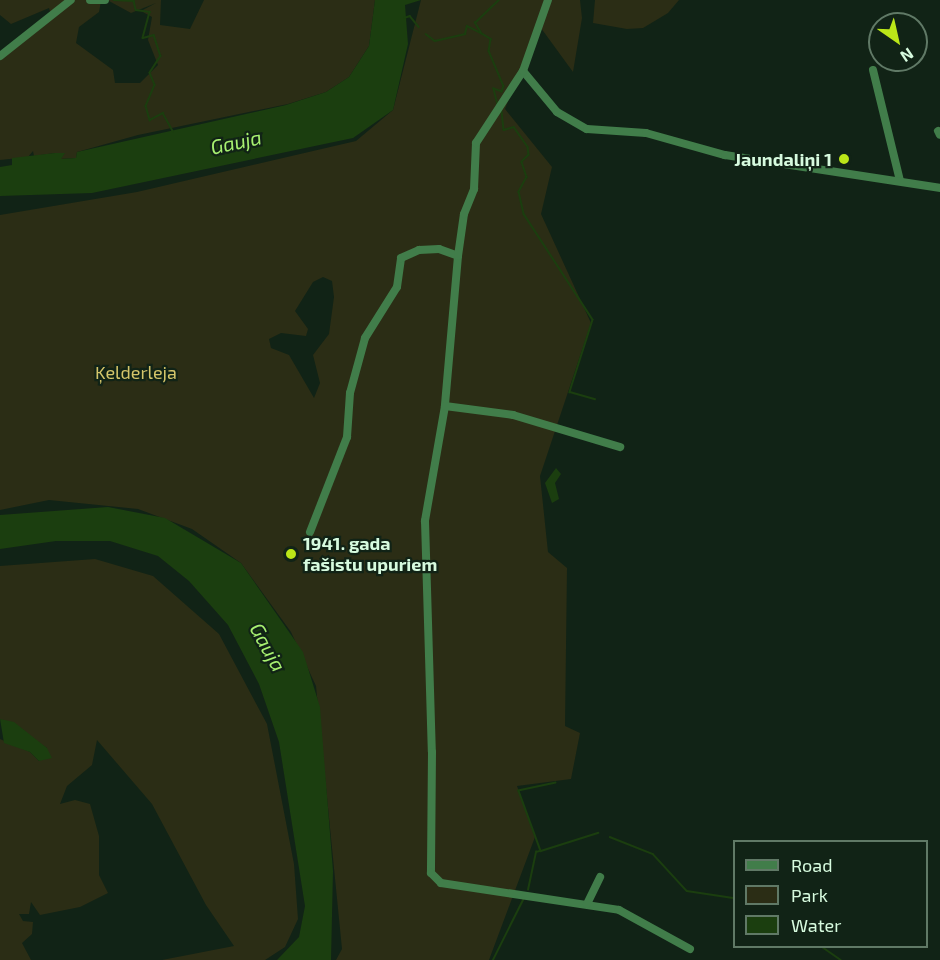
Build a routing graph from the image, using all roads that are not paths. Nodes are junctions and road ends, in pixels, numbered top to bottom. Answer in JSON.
{"nodes":[{"id":1,"x":70,"y":0,"type":"edge"},
{"id":2,"x":90,"y":0,"type":"edge"},
{"id":3,"x":105,"y":0,"type":"edge"},
{"id":4,"x":548,"y":0,"type":"edge"},
{"id":5,"x":0,"y":56,"type":"edge"},
{"id":6,"x":523,"y":71,"type":"junction"},
{"id":7,"x":873,"y":72,"type":"edge"},
{"id":8,"x":900,"y":181,"type":"junction"},
{"id":9,"x":940,"y":188,"type":"edge"},
{"id":10,"x":458,"y":256,"type":"junction"},
{"id":11,"x":445,"y":406,"type":"junction"},
{"id":12,"x":620,"y":447,"type":"dead end"},
{"id":13,"x":310,"y":532,"type":"dead end"},
{"id":14,"x":600,"y":877,"type":"dead end"},
{"id":15,"x":587,"y":904,"type":"junction"},
{"id":16,"x":690,"y":949,"type":"dead end"}],
"edges":[{"from":1,"to":5,"type":"street"},
{"from":2,"to":3,"type":"street"},
{"from":4,"to":6,"type":"street"},
{"from":6,"to":8,"type":"street"},
{"from":6,"to":10,"type":"street"},
{"from":7,"to":8,"type":"street"},
{"from":8,"to":9,"type":"street"},
{"from":10,"to":11,"type":"street"},
{"from":10,"to":13,"type":"street"},
{"from":11,"to":12,"type":"street"},
{"from":11,"to":15,"type":"street"},
{"from":14,"to":15,"type":"street"},
{"from":15,"to":16,"type":"street"}]}
